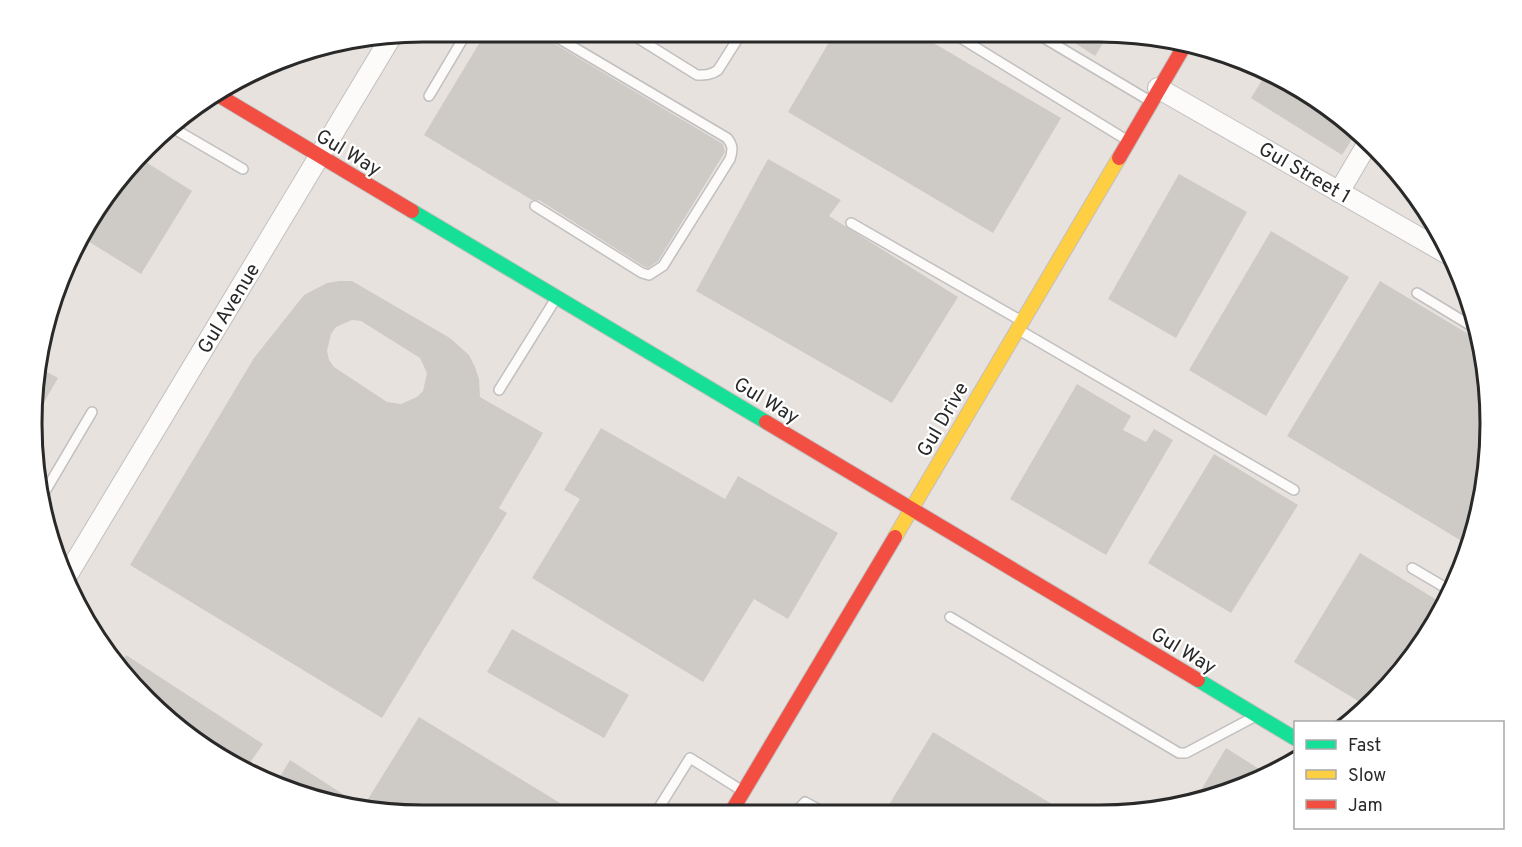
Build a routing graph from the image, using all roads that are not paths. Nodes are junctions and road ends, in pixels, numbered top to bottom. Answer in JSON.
{"nodes":[{"id":1,"x":461,"y":42,"type":"edge"},
{"id":2,"x":565,"y":42,"type":"edge"},
{"id":3,"x":644,"y":42,"type":"edge"},
{"id":4,"x":736,"y":42,"type":"edge"},
{"id":5,"x":966,"y":42,"type":"edge"},
{"id":6,"x":1053,"y":42,"type":"edge"},
{"id":7,"x":387,"y":44,"type":"edge"},
{"id":8,"x":1181,"y":51,"type":"edge"},
{"id":9,"x":1154,"y":94,"type":"junction"},
{"id":10,"x":429,"y":96,"type":"dead end"},
{"id":11,"x":224,"y":99,"type":"edge"},
{"id":12,"x":179,"y":131,"type":"edge"},
{"id":13,"x":1127,"y":140,"type":"junction"},
{"id":14,"x":1364,"y":150,"type":"edge"},
{"id":15,"x":318,"y":156,"type":"junction"},
{"id":16,"x":243,"y":169,"type":"dead end"},
{"id":17,"x":1339,"y":192,"type":"junction"},
{"id":18,"x":535,"y":206,"type":"dead end"},
{"id":19,"x":851,"y":223,"type":"dead end"},
{"id":20,"x":1437,"y":248,"type":"edge"},
{"id":21,"x":1417,"y":293,"type":"dead end"},
{"id":22,"x":556,"y":297,"type":"junction"},
{"id":23,"x":1466,"y":322,"type":"edge"},
{"id":24,"x":1019,"y":325,"type":"junction"},
{"id":25,"x":499,"y":390,"type":"dead end"},
{"id":26,"x":92,"y":412,"type":"dead end"},
{"id":27,"x":47,"y":488,"type":"edge"},
{"id":28,"x":1294,"y":490,"type":"dead end"},
{"id":29,"x":912,"y":508,"type":"junction"},
{"id":30,"x":1412,"y":568,"type":"dead end"},
{"id":31,"x":71,"y":569,"type":"edge"},
{"id":32,"x":1443,"y":587,"type":"edge"},
{"id":33,"x":950,"y":617,"type":"dead end"},
{"id":34,"x":1256,"y":716,"type":"junction"},
{"id":35,"x":1294,"y":738,"type":"edge"},
{"id":36,"x":743,"y":791,"type":"junction"},
{"id":37,"x":661,"y":805,"type":"edge"},
{"id":38,"x":738,"y":805,"type":"edge"}],
"edges":[{"from":1,"to":10,"type":"lane"},
{"from":2,"to":18,"type":"lane"},
{"from":3,"to":4,"type":"lane"},
{"from":5,"to":13,"type":"lane"},
{"from":6,"to":9,"type":"lane"},
{"from":7,"to":15,"type":"street","name":"Gul Avenue"},
{"from":8,"to":9,"type":"street","name":"Gul Drive"},
{"from":9,"to":13,"type":"street","name":"Gul Drive"},
{"from":9,"to":17,"type":"street","name":"Gul Street 1"},
{"from":11,"to":15,"type":"street","name":"Gul Way"},
{"from":12,"to":16,"type":"lane"},
{"from":13,"to":24,"type":"street","name":"Gul Drive"},
{"from":14,"to":17,"type":"street"},
{"from":15,"to":22,"type":"street","name":"Gul Way"},
{"from":15,"to":31,"type":"street","name":"Gul Avenue"},
{"from":17,"to":20,"type":"street","name":"Gul Street 1"},
{"from":19,"to":24,"type":"lane"},
{"from":21,"to":23,"type":"lane"},
{"from":22,"to":25,"type":"lane"},
{"from":22,"to":29,"type":"street","name":"Gul Way"},
{"from":24,"to":28,"type":"lane"},
{"from":24,"to":29,"type":"street","name":"Gul Drive"},
{"from":26,"to":27,"type":"lane"},
{"from":29,"to":34,"type":"street","name":"Gul Way"},
{"from":29,"to":36,"type":"street","name":"Gul Drive"},
{"from":30,"to":32,"type":"lane"},
{"from":33,"to":34,"type":"lane"},
{"from":34,"to":35,"type":"street","name":"Gul Way"},
{"from":36,"to":37,"type":"lane"},
{"from":36,"to":38,"type":"street","name":"Gul Drive"}]}
